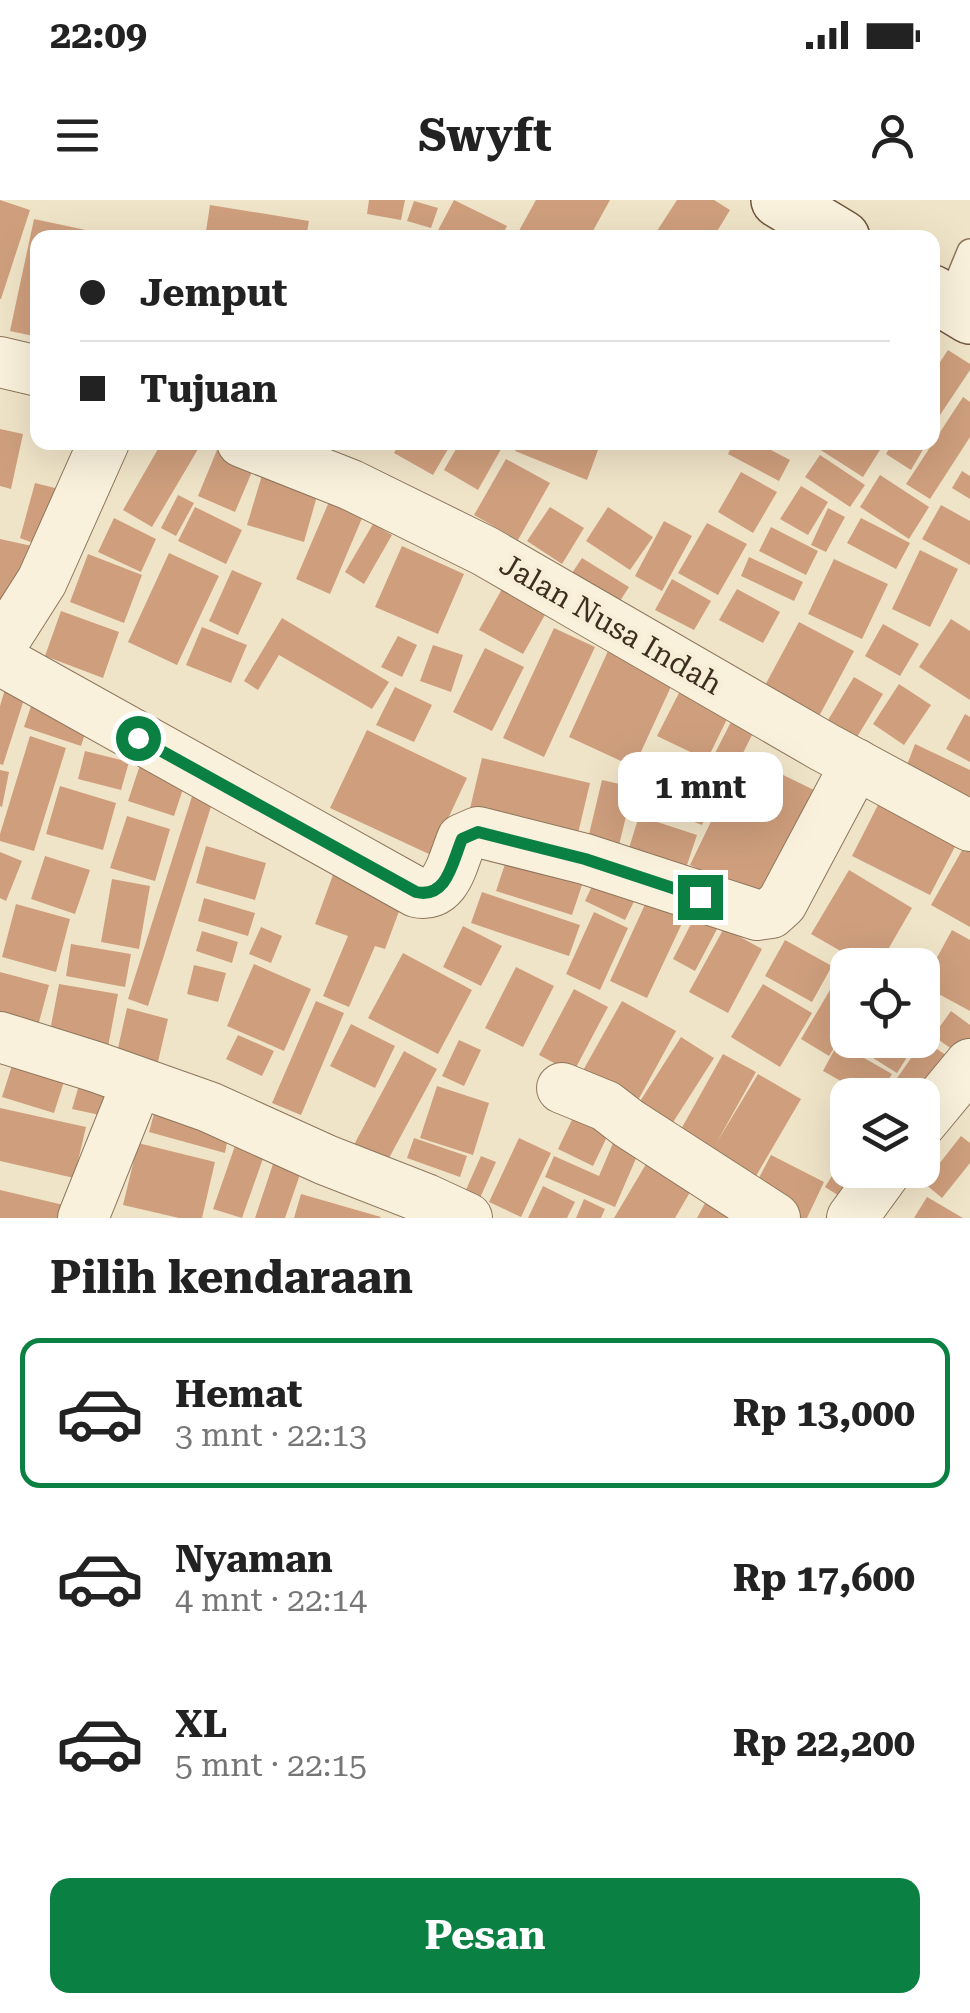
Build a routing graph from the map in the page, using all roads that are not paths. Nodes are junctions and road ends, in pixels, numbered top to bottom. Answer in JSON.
{"nodes":[{"id":1,"x":786,"y":202,"type":"edge"},
{"id":2,"x":830,"y":230,"type":"edge"},
{"id":3,"x":970,"y":252,"type":"edge"},
{"id":4,"x":950,"y":304,"type":"edge"},
{"id":5,"x":0,"y":362,"type":"edge"},
{"id":6,"x":30,"y":369,"type":"edge"},
{"id":7,"x":100,"y":450,"type":"edge"},
{"id":8,"x":262,"y":450,"type":"edge"},
{"id":9,"x":0,"y":647,"type":"edge"},
{"id":10,"x":0,"y":660,"type":"edge"},
{"id":11,"x":856,"y":764,"type":"junction"},
{"id":12,"x":970,"y":826,"type":"edge"},
{"id":13,"x":0,"y":1037,"type":"edge"},
{"id":14,"x":970,"y":1064,"type":"edge"},
{"id":15,"x":137,"y":1083,"type":"junction"},
{"id":16,"x":562,"y":1088,"type":"dead end"},
{"id":17,"x":940,"y":1100,"type":"edge"},
{"id":18,"x":874,"y":1188,"type":"edge"},
{"id":19,"x":83,"y":1218,"type":"edge"},
{"id":20,"x":466,"y":1218,"type":"edge"},
{"id":21,"x":775,"y":1218,"type":"edge"},
{"id":22,"x":852,"y":1218,"type":"edge"}],
"edges":[{"from":1,"to":2,"type":"main road"},
{"from":3,"to":4,"type":"lane"},
{"from":5,"to":6,"type":"street"},
{"from":7,"to":9,"type":"street"},
{"from":8,"to":11,"type":"street","name":"Jalan Nusa Indah"},
{"from":10,"to":11,"type":"street"},
{"from":11,"to":12,"type":"street","name":"Jalan Nusa Indah"},
{"from":13,"to":15,"type":"street"},
{"from":14,"to":17,"type":"street"},
{"from":15,"to":19,"type":"street"},
{"from":15,"to":20,"type":"street"},
{"from":16,"to":21,"type":"street"},
{"from":18,"to":22,"type":"street"}]}
